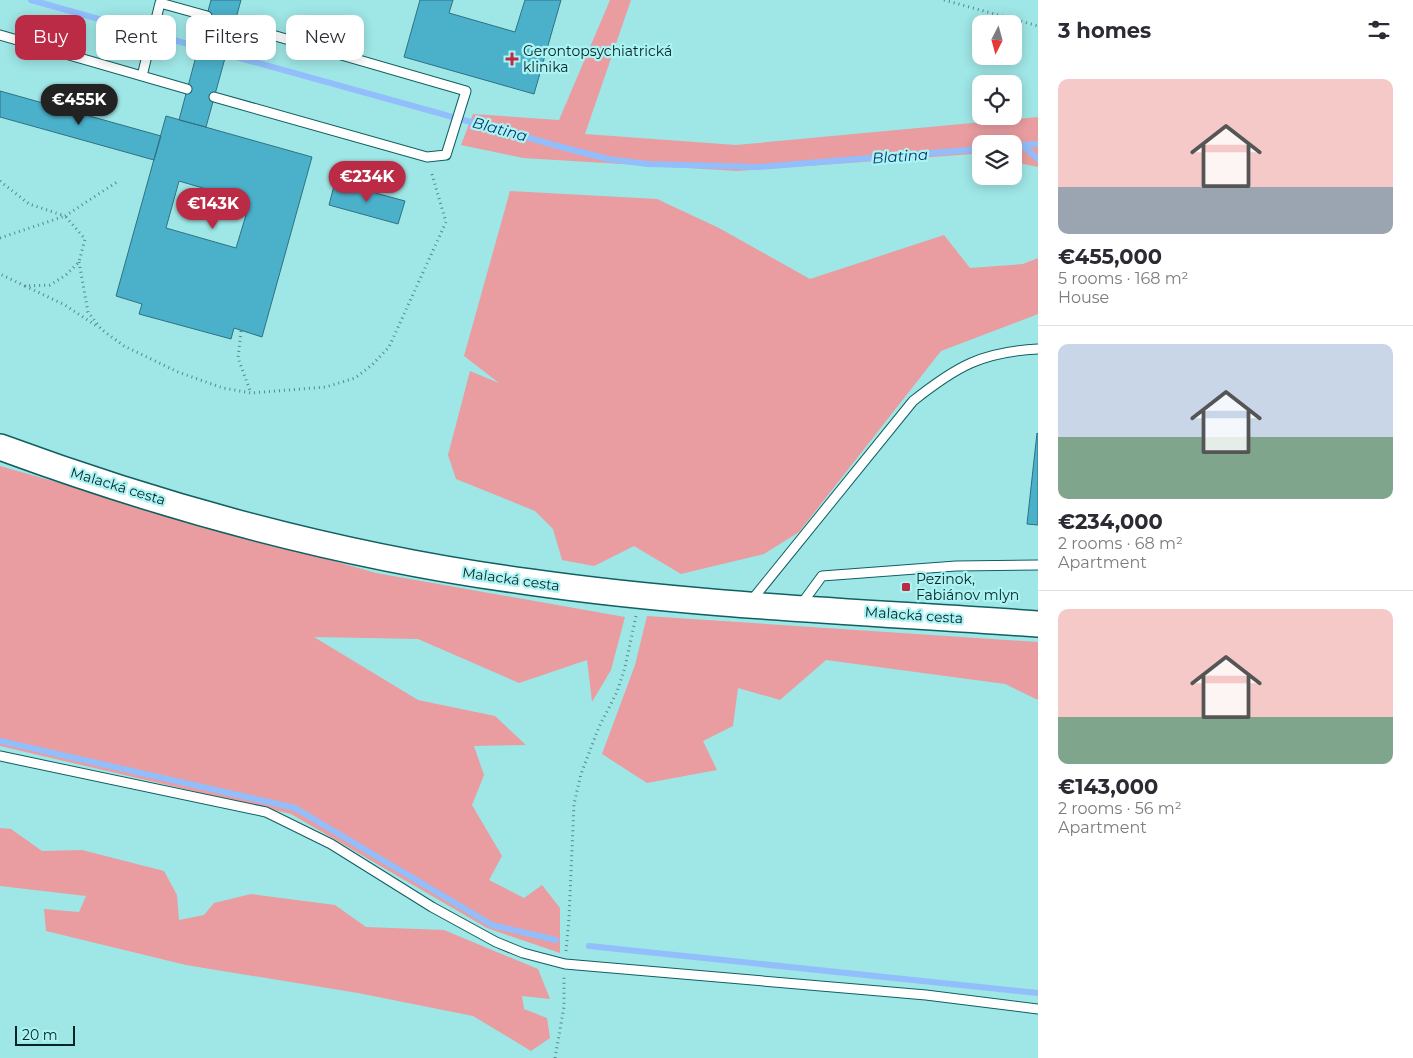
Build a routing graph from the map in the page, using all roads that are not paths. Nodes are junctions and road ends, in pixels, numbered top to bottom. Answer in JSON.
{"nodes":[{"id":1,"x":203,"y":15,"type":"edge"},
{"id":2,"x":0,"y":35,"type":"edge"},
{"id":3,"x":276,"y":36,"type":"edge"},
{"id":4,"x":142,"y":76,"type":"junction"},
{"id":5,"x":187,"y":89,"type":"dead end"},
{"id":6,"x":214,"y":97,"type":"dead end"},
{"id":7,"x":1038,"y":349,"type":"edge"},
{"id":8,"x":0,"y":447,"type":"edge"},
{"id":9,"x":1038,"y":566,"type":"edge"},
{"id":10,"x":748,"y":605,"type":"junction"},
{"id":11,"x":798,"y":608,"type":"junction"},
{"id":12,"x":1038,"y":624,"type":"edge"},
{"id":13,"x":0,"y":756,"type":"edge"},
{"id":14,"x":1038,"y":1009,"type":"edge"}],
"edges":[{"from":1,"to":4,"type":"lane"},
{"from":2,"to":4,"type":"lane"},
{"from":3,"to":6,"type":"lane"},
{"from":4,"to":5,"type":"lane"},
{"from":7,"to":10,"type":"lane"},
{"from":8,"to":10,"type":"main road","name":"Malacká cesta"},
{"from":9,"to":11,"type":"lane"},
{"from":10,"to":11,"type":"main road","name":"Malacká cesta"},
{"from":11,"to":12,"type":"main road","name":"Malacká cesta"},
{"from":13,"to":14,"type":"lane"}]}
